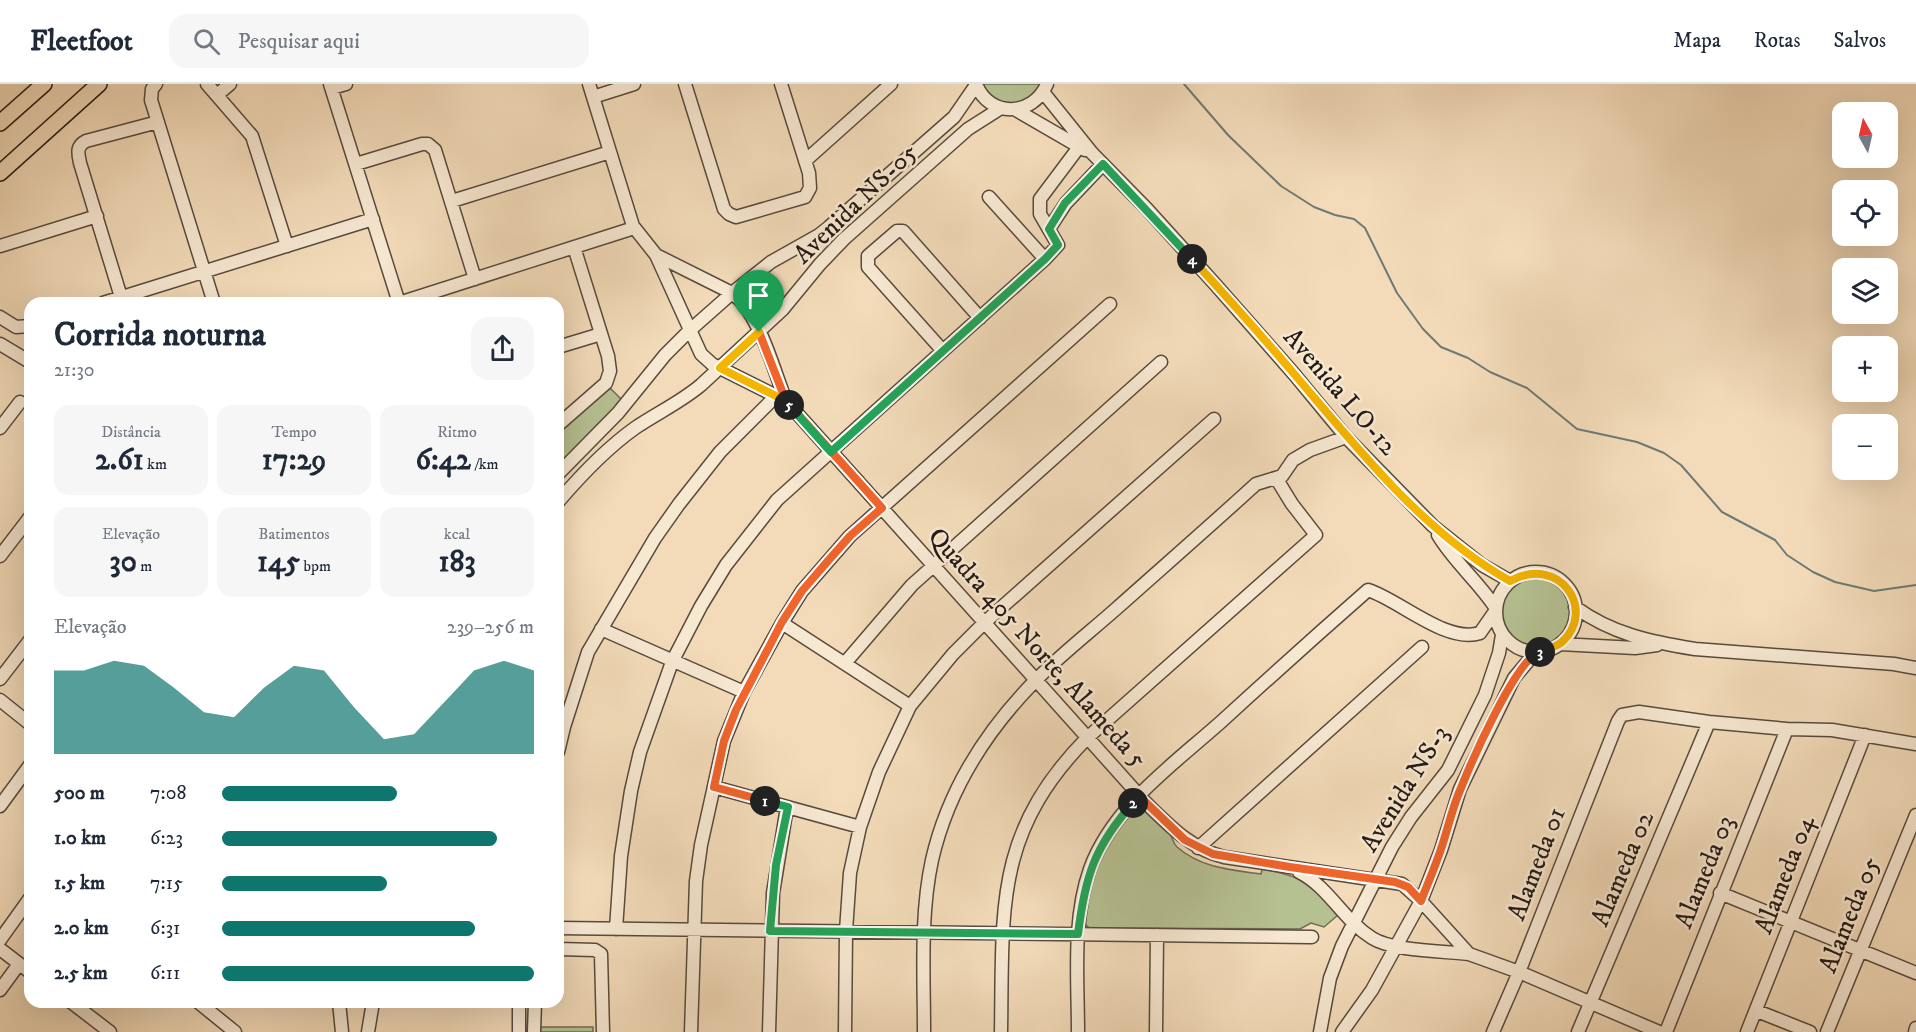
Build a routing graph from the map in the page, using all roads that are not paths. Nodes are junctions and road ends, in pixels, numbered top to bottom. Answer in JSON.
{"nodes":[{"id":1,"x":44,"y":84,"type":"edge"},
{"id":2,"x":99,"y":84,"type":"edge"},
{"id":3,"x":207,"y":84,"type":"edge"},
{"id":4,"x":230,"y":84,"type":"edge"},
{"id":5,"x":346,"y":84,"type":"edge"},
{"id":6,"x":589,"y":84,"type":"edge"},
{"id":7,"x":634,"y":84,"type":"edge"},
{"id":8,"x":685,"y":84,"type":"edge"},
{"id":9,"x":781,"y":84,"type":"edge"},
{"id":10,"x":891,"y":84,"type":"edge"},
{"id":11,"x":976,"y":84,"type":"edge"},
{"id":12,"x":154,"y":86,"type":"edge"},
{"id":13,"x":331,"y":86,"type":"edge"},
{"id":14,"x":1045,"y":88,"type":"edge"},
{"id":15,"x":217,"y":95,"type":"junction"},
{"id":16,"x":593,"y":97,"type":"junction"},
{"id":17,"x":1001,"y":108,"type":"junction"},
{"id":18,"x":1016,"y":110,"type":"junction"},
{"id":19,"x":158,"y":122,"type":"junction"},
{"id":20,"x":0,"y":123,"type":"edge"},
{"id":21,"x":1079,"y":147,"type":"junction"},
{"id":22,"x":610,"y":152,"type":"junction"},
{"id":23,"x":1092,"y":153,"type":"junction"},
{"id":24,"x":805,"y":161,"type":"junction"},
{"id":25,"x":356,"y":164,"type":"junction"},
{"id":26,"x":1103,"y":164,"type":"junction"},
{"id":27,"x":0,"y":172,"type":"edge"},
{"id":28,"x":989,"y":197,"type":"dead end"},
{"id":29,"x":452,"y":201,"type":"junction"},
{"id":30,"x":97,"y":216,"type":"junction"},
{"id":31,"x":373,"y":219,"type":"junction"},
{"id":32,"x":634,"y":228,"type":"junction"},
{"id":33,"x":1049,"y":229,"type":"junction"},
{"id":34,"x":0,"y":246,"type":"edge"},
{"id":35,"x":287,"y":246,"type":"junction"},
{"id":36,"x":574,"y":248,"type":"junction"},
{"id":37,"x":656,"y":255,"type":"junction"},
{"id":38,"x":1045,"y":259,"type":"junction"},
{"id":39,"x":204,"y":272,"type":"junction"},
{"id":40,"x":476,"y":279,"type":"junction"},
{"id":41,"x":732,"y":293,"type":"junction"},
{"id":42,"x":121,"y":297,"type":"joint"},
{"id":43,"x":212,"y":297,"type":"edge"},
{"id":44,"x":397,"y":297,"type":"edge"},
{"id":45,"x":418,"y":297,"type":"edge"},
{"id":46,"x":1110,"y":304,"type":"dead end"},
{"id":47,"x":0,"y":316,"type":"edge"},
{"id":48,"x":980,"y":318,"type":"junction"},
{"id":49,"x":24,"y":326,"type":"edge"},
{"id":50,"x":690,"y":331,"type":"junction"},
{"id":51,"x":759,"y":332,"type":"junction"},
{"id":52,"x":601,"y":334,"type":"junction"},
{"id":53,"x":0,"y":344,"type":"edge"},
{"id":54,"x":564,"y":345,"type":"edge"},
{"id":55,"x":943,"y":351,"type":"junction"},
{"id":56,"x":24,"y":358,"type":"edge"},
{"id":57,"x":1161,"y":362,"type":"dead end"},
{"id":58,"x":720,"y":368,"type":"junction"},
{"id":59,"x":781,"y":398,"type":"junction"},
{"id":60,"x":20,"y":402,"type":"dead end"},
{"id":61,"x":564,"y":419,"type":"edge"},
{"id":62,"x":1214,"y":419,"type":"dead end"},
{"id":63,"x":0,"y":428,"type":"edge"},
{"id":64,"x":1346,"y":437,"type":"junction"},
{"id":65,"x":831,"y":452,"type":"junction"},
{"id":66,"x":564,"y":468,"type":"edge"},
{"id":67,"x":1276,"y":478,"type":"junction"},
{"id":68,"x":564,"y":496,"type":"edge"},
{"id":69,"x":882,"y":508,"type":"junction"},
{"id":70,"x":24,"y":525,"type":"edge"},
{"id":71,"x":1433,"y":526,"type":"junction"},
{"id":72,"x":0,"y":556,"type":"edge"},
{"id":73,"x":933,"y":566,"type":"junction"},
{"id":74,"x":1510,"y":581,"type":"junction"},
{"id":75,"x":1575,"y":607,"type":"junction"},
{"id":76,"x":1496,"y":609,"type":"junction"},
{"id":77,"x":782,"y":622,"type":"junction"},
{"id":78,"x":984,"y":623,"type":"junction"},
{"id":79,"x":601,"y":629,"type":"junction"},
{"id":80,"x":1502,"y":635,"type":"junction"},
{"id":81,"x":1560,"y":644,"type":"junction"},
{"id":82,"x":1664,"y":644,"type":"junction"},
{"id":83,"x":1422,"y":647,"type":"dead end"},
{"id":84,"x":24,"y":648,"type":"edge"},
{"id":85,"x":1535,"y":653,"type":"junction"},
{"id":86,"x":672,"y":662,"type":"junction"},
{"id":87,"x":845,"y":663,"type":"junction"},
{"id":88,"x":1916,"y":668,"type":"edge"},
{"id":89,"x":0,"y":680,"type":"edge"},
{"id":90,"x":1036,"y":680,"type":"junction"},
{"id":91,"x":744,"y":692,"type":"junction"},
{"id":92,"x":0,"y":700,"type":"edge"},
{"id":93,"x":910,"y":706,"type":"junction"},
{"id":94,"x":24,"y":719,"type":"edge"},
{"id":95,"x":1709,"y":723,"type":"junction"},
{"id":96,"x":564,"y":727,"type":"edge"},
{"id":97,"x":1786,"y":729,"type":"junction"},
{"id":98,"x":1865,"y":735,"type":"junction"},
{"id":99,"x":1088,"y":738,"type":"junction"},
{"id":100,"x":1916,"y":744,"type":"edge"},
{"id":101,"x":24,"y":773,"type":"edge"},
{"id":102,"x":714,"y":787,"type":"junction"},
{"id":103,"x":1139,"y":796,"type":"junction"},
{"id":104,"x":0,"y":806,"type":"edge"},
{"id":105,"x":788,"y":807,"type":"junction"},
{"id":106,"x":1916,"y":815,"type":"edge"},
{"id":107,"x":860,"y":827,"type":"junction"},
{"id":108,"x":1198,"y":848,"type":"junction"},
{"id":109,"x":1290,"y":867,"type":"junction"},
{"id":110,"x":1377,"y":878,"type":"junction"},
{"id":111,"x":1720,"y":893,"type":"junction"},
{"id":112,"x":1421,"y":901,"type":"junction"},
{"id":113,"x":24,"y":906,"type":"edge"},
{"id":114,"x":1790,"y":922,"type":"junction"},
{"id":115,"x":1355,"y":924,"type":"junction"},
{"id":116,"x":564,"y":928,"type":"edge"},
{"id":117,"x":616,"y":929,"type":"junction"},
{"id":118,"x":693,"y":930,"type":"junction"},
{"id":119,"x":770,"y":931,"type":"junction"},
{"id":120,"x":846,"y":932,"type":"junction"},
{"id":121,"x":925,"y":932,"type":"junction"},
{"id":122,"x":1002,"y":933,"type":"junction"},
{"id":123,"x":1078,"y":934,"type":"junction"},
{"id":124,"x":1157,"y":935,"type":"junction"},
{"id":125,"x":1312,"y":937,"type":"dead end"},
{"id":126,"x":0,"y":940,"type":"edge"},
{"id":127,"x":1396,"y":946,"type":"junction"},
{"id":128,"x":0,"y":949,"type":"edge"},
{"id":129,"x":564,"y":949,"type":"edge"},
{"id":130,"x":1860,"y":951,"type":"junction"},
{"id":131,"x":1469,"y":954,"type":"junction"},
{"id":132,"x":19,"y":964,"type":"junction"},
{"id":133,"x":24,"y":968,"type":"edge"},
{"id":134,"x":1519,"y":972,"type":"junction"},
{"id":135,"x":1916,"y":973,"type":"edge"},
{"id":136,"x":0,"y":990,"type":"edge"},
{"id":137,"x":1592,"y":1002,"type":"junction"},
{"id":138,"x":78,"y":1008,"type":"edge"},
{"id":139,"x":205,"y":1008,"type":"edge"},
{"id":140,"x":340,"y":1008,"type":"edge"},
{"id":141,"x":372,"y":1008,"type":"edge"},
{"id":142,"x":519,"y":1008,"type":"edge"},
{"id":143,"x":535,"y":1008,"type":"edge"},
{"id":144,"x":1757,"y":1011,"type":"junction"},
{"id":145,"x":110,"y":1032,"type":"edge"},
{"id":146,"x":235,"y":1032,"type":"edge"},
{"id":147,"x":342,"y":1032,"type":"edge"},
{"id":148,"x":368,"y":1032,"type":"edge"},
{"id":149,"x":519,"y":1032,"type":"edge"},
{"id":150,"x":534,"y":1032,"type":"edge"},
{"id":151,"x":603,"y":1032,"type":"edge"},
{"id":152,"x":691,"y":1032,"type":"edge"},
{"id":153,"x":769,"y":1032,"type":"edge"},
{"id":154,"x":845,"y":1032,"type":"edge"},
{"id":155,"x":924,"y":1032,"type":"edge"},
{"id":156,"x":1001,"y":1032,"type":"edge"},
{"id":157,"x":1078,"y":1032,"type":"edge"},
{"id":158,"x":1156,"y":1032,"type":"edge"},
{"id":159,"x":1320,"y":1032,"type":"edge"},
{"id":160,"x":1342,"y":1032,"type":"edge"},
{"id":161,"x":1493,"y":1032,"type":"edge"},
{"id":162,"x":1578,"y":1032,"type":"edge"},
{"id":163,"x":1659,"y":1032,"type":"edge"},
{"id":164,"x":1666,"y":1032,"type":"edge"},
{"id":165,"x":1747,"y":1032,"type":"edge"},
{"id":166,"x":1810,"y":1032,"type":"edge"},
{"id":167,"x":1827,"y":1032,"type":"edge"}],
"edges":[{"from":1,"to":20,"type":"main road"},
{"from":2,"to":27,"type":"main road"},
{"from":3,"to":15,"type":"street"},
{"from":4,"to":15,"type":"street"},
{"from":5,"to":13,"type":"street"},
{"from":6,"to":16,"type":"street"},
{"from":7,"to":16,"type":"street"},
{"from":8,"to":24,"type":"street"},
{"from":9,"to":24,"type":"street"},
{"from":10,"to":24,"type":"street"},
{"from":11,"to":17,"type":"street"},
{"from":11,"to":41,"type":"street","name":"Avenida NS-05"},
{"from":12,"to":19,"type":"street"},
{"from":13,"to":25,"type":"street"},
{"from":14,"to":18,"type":"street"},
{"from":14,"to":23,"type":"street","name":"Avenida LO-12"},
{"from":15,"to":35,"type":"street"},
{"from":16,"to":22,"type":"street"},
{"from":17,"to":18,"type":"street"},
{"from":17,"to":51,"type":"street","name":"Avenida NS-05"},
{"from":18,"to":21,"type":"street","name":"Avenida LO-12"},
{"from":19,"to":30,"type":"street"},
{"from":19,"to":39,"type":"street"},
{"from":21,"to":23,"type":"street","name":"Avenida LO-12"},
{"from":21,"to":33,"type":"street"},
{"from":22,"to":29,"type":"street"},
{"from":22,"to":32,"type":"street"},
{"from":23,"to":26,"type":"street","name":"Avenida LO-12"},
{"from":25,"to":29,"type":"street"},
{"from":25,"to":31,"type":"street"},
{"from":26,"to":33,"type":"street"},
{"from":26,"to":64,"type":"street","name":"Avenida LO-12"},
{"from":28,"to":38,"type":"street"},
{"from":29,"to":40,"type":"street"},
{"from":30,"to":34,"type":"street"},
{"from":30,"to":42,"type":"street"},
{"from":31,"to":35,"type":"street"},
{"from":31,"to":44,"type":"street"},
{"from":32,"to":36,"type":"street"},
{"from":32,"to":37,"type":"street"},
{"from":33,"to":38,"type":"street"},
{"from":35,"to":39,"type":"street"},
{"from":36,"to":40,"type":"street"},
{"from":36,"to":52,"type":"street"},
{"from":37,"to":41,"type":"street"},
{"from":37,"to":50,"type":"street"},
{"from":38,"to":48,"type":"street"},
{"from":39,"to":42,"type":"street"},
{"from":39,"to":43,"type":"street"},
{"from":40,"to":45,"type":"street"},
{"from":41,"to":50,"type":"street","name":"Avenida NS-05"},
{"from":41,"to":51,"type":"street"},
{"from":46,"to":69,"type":"street"},
{"from":47,"to":49,"type":"street"},
{"from":48,"to":55,"type":"street"},
{"from":48,"to":55,"type":"street"},
{"from":50,"to":58,"type":"street"},
{"from":50,"to":66,"type":"street","name":"Avenida NS-05"},
{"from":51,"to":58,"type":"street","name":"Avenida NS-05"},
{"from":51,"to":59,"type":"street"},
{"from":52,"to":54,"type":"street"},
{"from":52,"to":61,"type":"street"},
{"from":53,"to":56,"type":"street"},
{"from":55,"to":65,"type":"street"},
{"from":57,"to":73,"type":"street"},
{"from":58,"to":59,"type":"street"},
{"from":58,"to":68,"type":"street","name":"Avenida NS-05"},
{"from":59,"to":65,"type":"street","name":"Quadra 405 Norte, Alameda 5"},
{"from":59,"to":79,"type":"street"},
{"from":60,"to":63,"type":"street"},
{"from":62,"to":78,"type":"street"},
{"from":64,"to":67,"type":"street"},
{"from":64,"to":71,"type":"street","name":"Avenida LO-12"},
{"from":65,"to":69,"type":"street","name":"Quadra 405 Norte, Alameda 5"},
{"from":65,"to":86,"type":"street"},
{"from":67,"to":90,"type":"street"},
{"from":67,"to":99,"type":"street"},
{"from":69,"to":73,"type":"street","name":"Quadra 405 Norte, Alameda 5"},
{"from":69,"to":77,"type":"street"},
{"from":70,"to":72,"type":"street"},
{"from":71,"to":74,"type":"street","name":"Avenida LO-12"},
{"from":71,"to":76,"type":"street","name":"Avenida LO-12"},
{"from":73,"to":78,"type":"street","name":"Quadra 405 Norte, Alameda 5"},
{"from":73,"to":87,"type":"street"},
{"from":74,"to":75,"type":"street"},
{"from":74,"to":76,"type":"street"},
{"from":75,"to":81,"type":"street"},
{"from":75,"to":82,"type":"street"},
{"from":76,"to":80,"type":"street"},
{"from":76,"to":103,"type":"street"},
{"from":77,"to":87,"type":"street"},
{"from":77,"to":91,"type":"street"},
{"from":78,"to":90,"type":"street","name":"Quadra 405 Norte, Alameda 5"},
{"from":78,"to":93,"type":"street"},
{"from":79,"to":86,"type":"street"},
{"from":79,"to":96,"type":"street"},
{"from":80,"to":85,"type":"street"},
{"from":80,"to":110,"type":"street","name":"Avenida NS-3"},
{"from":81,"to":82,"type":"street"},
{"from":81,"to":85,"type":"street"},
{"from":82,"to":88,"type":"street"},
{"from":83,"to":108,"type":"street"},
{"from":84,"to":89,"type":"street"},
{"from":85,"to":112,"type":"street","name":"Avenida NS-3"},
{"from":86,"to":91,"type":"street"},
{"from":86,"to":117,"type":"street"},
{"from":87,"to":93,"type":"street"},
{"from":90,"to":99,"type":"street","name":"Quadra 405 Norte, Alameda 5"},
{"from":90,"to":121,"type":"street"},
{"from":91,"to":102,"type":"street"},
{"from":92,"to":94,"type":"street"},
{"from":93,"to":107,"type":"street"},
{"from":95,"to":97,"type":"street"},
{"from":95,"to":134,"type":"street","name":"Alameda 01"},
{"from":95,"to":137,"type":"street","name":"Alameda 02"},
{"from":97,"to":98,"type":"street"},
{"from":97,"to":111,"type":"street","name":"Alameda 03"},
{"from":98,"to":100,"type":"street"},
{"from":98,"to":114,"type":"street","name":"Alameda 04"},
{"from":99,"to":103,"type":"street","name":"Quadra 405 Norte, Alameda 5"},
{"from":99,"to":122,"type":"street"},
{"from":101,"to":104,"type":"street"},
{"from":102,"to":105,"type":"street"},
{"from":102,"to":118,"type":"street"},
{"from":103,"to":108,"type":"street","name":"Quadra 405 Norte, Alameda 5"},
{"from":103,"to":123,"type":"street"},
{"from":105,"to":107,"type":"street"},
{"from":105,"to":119,"type":"street"},
{"from":106,"to":130,"type":"street","name":"Alameda 05"},
{"from":107,"to":120,"type":"street"},
{"from":108,"to":109,"type":"street","name":"Quadra 405 Norte, Alameda 5"},
{"from":109,"to":110,"type":"street","name":"Quadra 405 Norte, Alameda 5"},
{"from":109,"to":115,"type":"street","name":"Quadra 405 Norte, Alameda 5"},
{"from":110,"to":112,"type":"street","name":"Quadra 405 Norte, Alameda 5"},
{"from":110,"to":115,"type":"street","name":"Avenida NS-3"},
{"from":111,"to":114,"type":"street"},
{"from":111,"to":164,"type":"street","name":"Alameda 03"},
{"from":112,"to":127,"type":"street","name":"Avenida NS-3"},
{"from":112,"to":131,"type":"street","name":"Quadra 405 Norte, Alameda 5"},
{"from":113,"to":126,"type":"street"},
{"from":114,"to":130,"type":"street"},
{"from":114,"to":144,"type":"street","name":"Alameda 04"},
{"from":115,"to":127,"type":"street","name":"Quadra 405 Norte, Alameda 5"},
{"from":115,"to":159,"type":"street","name":"Avenida NS-3"},
{"from":116,"to":117,"type":"street"},
{"from":117,"to":118,"type":"street"},
{"from":118,"to":119,"type":"street"},
{"from":118,"to":152,"type":"street"},
{"from":119,"to":120,"type":"street"},
{"from":119,"to":153,"type":"street"},
{"from":120,"to":121,"type":"street"},
{"from":120,"to":154,"type":"street"},
{"from":121,"to":122,"type":"street"},
{"from":121,"to":155,"type":"street"},
{"from":122,"to":123,"type":"street"},
{"from":122,"to":156,"type":"street"},
{"from":123,"to":124,"type":"street"},
{"from":123,"to":157,"type":"street"},
{"from":124,"to":125,"type":"street"},
{"from":124,"to":158,"type":"street"},
{"from":127,"to":131,"type":"street","name":"Quadra 405 Norte, Alameda 5"},
{"from":127,"to":160,"type":"street","name":"Avenida NS-3"},
{"from":128,"to":132,"type":"street"},
{"from":129,"to":151,"type":"street"},
{"from":130,"to":135,"type":"street"},
{"from":130,"to":167,"type":"street","name":"Alameda 05"},
{"from":131,"to":134,"type":"street"},
{"from":132,"to":133,"type":"street"},
{"from":132,"to":136,"type":"street"},
{"from":134,"to":137,"type":"street"},
{"from":134,"to":161,"type":"street","name":"Alameda 01"},
{"from":137,"to":162,"type":"street","name":"Alameda 02"},
{"from":137,"to":163,"type":"street"},
{"from":138,"to":145,"type":"street"},
{"from":139,"to":146,"type":"street"},
{"from":140,"to":147,"type":"street"},
{"from":141,"to":148,"type":"street"},
{"from":142,"to":149,"type":"street"},
{"from":143,"to":150,"type":"street"},
{"from":144,"to":165,"type":"street","name":"Alameda 04"},
{"from":144,"to":166,"type":"street"}]}
